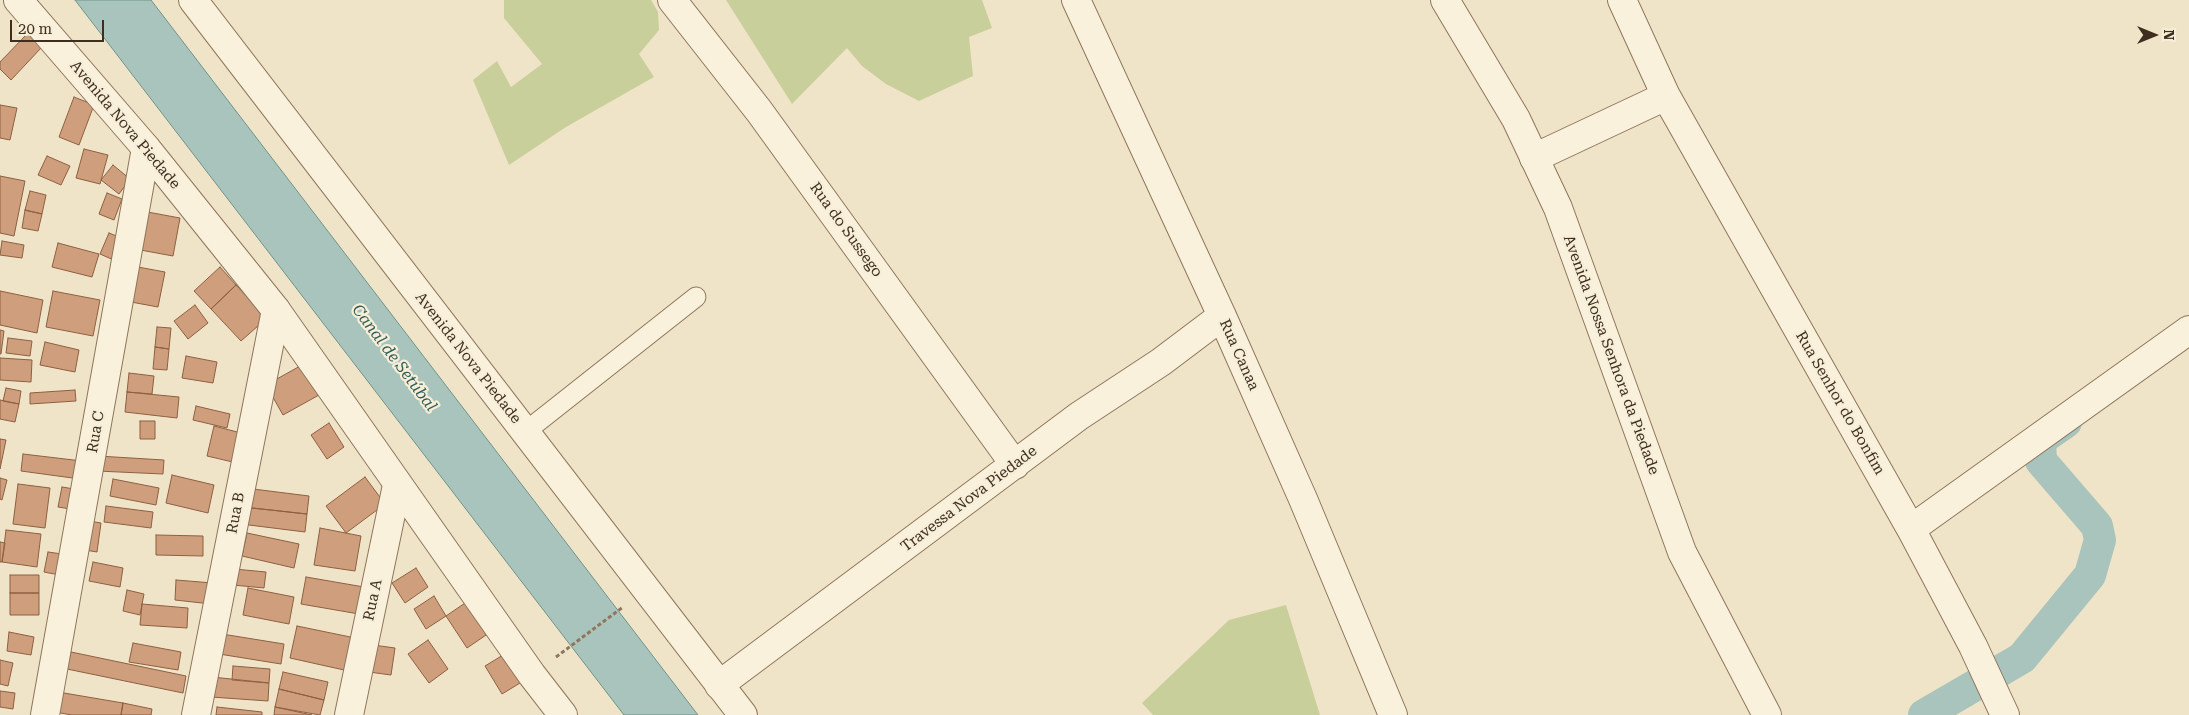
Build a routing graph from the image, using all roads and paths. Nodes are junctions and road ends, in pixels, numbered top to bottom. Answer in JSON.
{"nodes":[{"id":1,"x":18,"y":0,"type":"edge"},
{"id":2,"x":193,"y":0,"type":"edge"},
{"id":3,"x":672,"y":0,"type":"edge"},
{"id":4,"x":1076,"y":0,"type":"edge"},
{"id":5,"x":1445,"y":0,"type":"edge"},
{"id":6,"x":1622,"y":0,"type":"edge"},
{"id":7,"x":1666,"y":96,"type":"junction"},
{"id":8,"x":146,"y":148,"type":"junction"},
{"id":9,"x":1534,"y":158,"type":"junction"},
{"id":10,"x":696,"y":297,"type":"dead end"},
{"id":11,"x":276,"y":310,"type":"junction"},
{"id":12,"x":1222,"y":316,"type":"junction"},
{"id":13,"x":2189,"y":330,"type":"edge"},
{"id":14,"x":525,"y":432,"type":"junction"},
{"id":15,"x":1015,"y":465,"type":"junction"},
{"id":16,"x":397,"y":485,"type":"junction"},
{"id":17,"x":1911,"y":529,"type":"junction"},
{"id":18,"x":624,"y":606,"type":"dead end"},
{"id":19,"x":555,"y":658,"type":"dead end"},
{"id":20,"x":719,"y":685,"type":"junction"},
{"id":21,"x":2002,"y":709,"type":"edge"},
{"id":22,"x":45,"y":715,"type":"edge"},
{"id":23,"x":196,"y":715,"type":"edge"},
{"id":24,"x":349,"y":715,"type":"edge"},
{"id":25,"x":563,"y":715,"type":"edge"},
{"id":26,"x":743,"y":715,"type":"edge"},
{"id":27,"x":1393,"y":715,"type":"edge"},
{"id":28,"x":1767,"y":715,"type":"edge"}],
"edges":[{"from":1,"to":8,"type":"street","name":"Avenida Nova Piedade"},
{"from":2,"to":14,"type":"street","name":"Avenida Nova Piedade"},
{"from":3,"to":15,"type":"street","name":"Rua do Sussego"},
{"from":4,"to":12,"type":"street","name":"Rua Canaa"},
{"from":5,"to":9,"type":"street","name":"Avenida Nossa Senhora da Piedade"},
{"from":6,"to":7,"type":"street","name":"Rua Senhor do Bonfim"},
{"from":7,"to":9,"type":"street"},
{"from":7,"to":17,"type":"street","name":"Rua Senhor do Bonfim"},
{"from":8,"to":11,"type":"street","name":"Avenida Nova Piedade"},
{"from":8,"to":22,"type":"street","name":"Rua C"},
{"from":9,"to":28,"type":"street","name":"Avenida Nossa Senhora da Piedade"},
{"from":10,"to":14,"type":"lane"},
{"from":11,"to":16,"type":"street","name":"Avenida Nova Piedade"},
{"from":11,"to":23,"type":"street","name":"Rua B"},
{"from":12,"to":15,"type":"street","name":"Travessa Nova Piedade"},
{"from":12,"to":27,"type":"street","name":"Rua Canaa"},
{"from":13,"to":17,"type":"street"},
{"from":14,"to":20,"type":"street","name":"Avenida Nova Piedade"},
{"from":15,"to":20,"type":"street","name":"Travessa Nova Piedade"},
{"from":16,"to":24,"type":"street","name":"Rua A"},
{"from":16,"to":25,"type":"street","name":"Avenida Nova Piedade"},
{"from":17,"to":21,"type":"street","name":"Rua Senhor do Bonfim"},
{"from":18,"to":19,"type":"path"},
{"from":20,"to":26,"type":"street","name":"Avenida Nova Piedade"}]}
